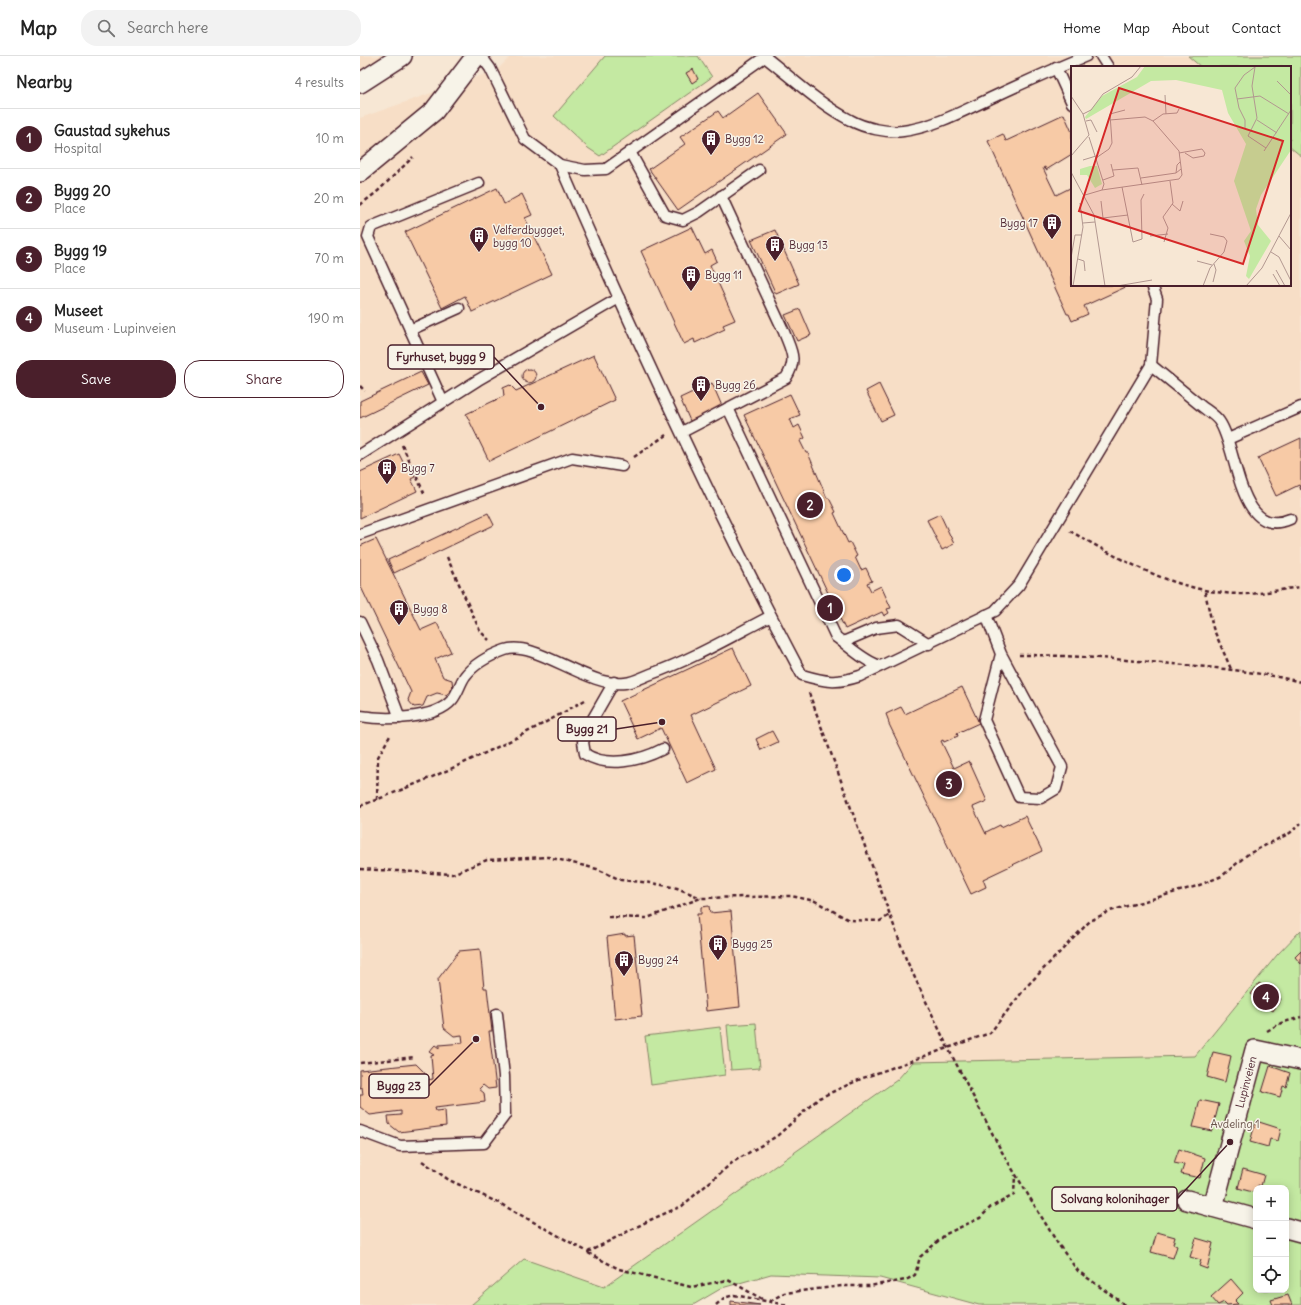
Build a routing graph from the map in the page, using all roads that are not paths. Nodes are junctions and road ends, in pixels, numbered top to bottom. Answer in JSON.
{"nodes":[{"id":1,"x":402,"y":56,"type":"edge"},
{"id":2,"x":766,"y":56,"type":"edge"},
{"id":3,"x":1086,"y":56,"type":"edge"},
{"id":4,"x":1101,"y":56,"type":"edge"},
{"id":5,"x":480,"y":58,"type":"edge"},
{"id":6,"x":1107,"y":66,"type":"edge"},
{"id":7,"x":1056,"y":68,"type":"junction"},
{"id":8,"x":360,"y":83,"type":"edge"},
{"id":9,"x":1071,"y":101,"type":"edge"},
{"id":10,"x":630,"y":152,"type":"junction"},
{"id":11,"x":560,"y":165,"type":"junction"},
{"id":12,"x":759,"y":170,"type":"dead end"},
{"id":13,"x":360,"y":172,"type":"edge"},
{"id":14,"x":479,"y":184,"type":"dead end"},
{"id":15,"x":721,"y":196,"type":"junction"},
{"id":16,"x":1152,"y":286,"type":"edge"},
{"id":17,"x":620,"y":298,"type":"junction"},
{"id":18,"x":459,"y":308,"type":"dead end"},
{"id":19,"x":410,"y":330,"type":"junction"},
{"id":20,"x":1151,"y":365,"type":"junction"},
{"id":21,"x":443,"y":402,"type":"junction"},
{"id":22,"x":1301,"y":407,"type":"edge"},
{"id":23,"x":728,"y":408,"type":"junction"},
{"id":24,"x":680,"y":429,"type":"junction"},
{"id":25,"x":1228,"y":439,"type":"junction"},
{"id":26,"x":360,"y":455,"type":"edge"},
{"id":27,"x":622,"y":466,"type":"road end"},
{"id":28,"x":1290,"y":519,"type":"dead end"},
{"id":29,"x":360,"y":534,"type":"edge"},
{"id":30,"x":986,"y":615,"type":"junction"},
{"id":31,"x":771,"y":616,"type":"junction"},
{"id":32,"x":360,"y":622,"type":"edge"},
{"id":33,"x":843,"y":642,"type":"junction"},
{"id":34,"x":929,"y":644,"type":"junction"},
{"id":35,"x":1001,"y":654,"type":"junction"},
{"id":36,"x":880,"y":666,"type":"junction"},
{"id":37,"x":614,"y":682,"type":"junction"},
{"id":38,"x":360,"y":716,"type":"edge"},
{"id":39,"x":400,"y":718,"type":"junction"},
{"id":40,"x":663,"y":749,"type":"dead end"},
{"id":41,"x":497,"y":1014,"type":"dead end"},
{"id":42,"x":1301,"y":1060,"type":"edge"},
{"id":43,"x":360,"y":1131,"type":"edge"},
{"id":44,"x":1187,"y":1200,"type":"dead end"},
{"id":45,"x":1213,"y":1207,"type":"junction"},
{"id":46,"x":1253,"y":1218,"type":"edge"},
{"id":47,"x":1289,"y":1229,"type":"edge"},
{"id":48,"x":1301,"y":1232,"type":"edge"}],
"edges":[{"from":1,"to":8,"type":"street"},
{"from":2,"to":7,"type":"lane"},
{"from":2,"to":10,"type":"lane"},
{"from":3,"to":7,"type":"lane"},
{"from":4,"to":6,"type":"lane"},
{"from":5,"to":11,"type":"lane"},
{"from":5,"to":13,"type":"street"},
{"from":7,"to":9,"type":"lane"},
{"from":10,"to":11,"type":"lane"},
{"from":10,"to":15,"type":"lane"},
{"from":11,"to":17,"type":"lane"},
{"from":12,"to":15,"type":"lane"},
{"from":14,"to":19,"type":"lane"},
{"from":15,"to":23,"type":"lane"},
{"from":16,"to":20,"type":"lane"},
{"from":17,"to":21,"type":"lane"},
{"from":17,"to":24,"type":"lane"},
{"from":18,"to":19,"type":"lane"},
{"from":19,"to":21,"type":"lane"},
{"from":20,"to":25,"type":"lane"},
{"from":20,"to":30,"type":"lane"},
{"from":21,"to":26,"type":"lane"},
{"from":22,"to":25,"type":"lane"},
{"from":23,"to":24,"type":"lane"},
{"from":23,"to":33,"type":"lane"},
{"from":24,"to":31,"type":"lane"},
{"from":25,"to":28,"type":"lane"},
{"from":27,"to":29,"type":"lane"},
{"from":30,"to":34,"type":"lane"},
{"from":30,"to":35,"type":"lane"},
{"from":31,"to":36,"type":"lane"},
{"from":31,"to":37,"type":"lane"},
{"from":32,"to":39,"type":"lane"},
{"from":33,"to":34,"type":"lane"},
{"from":33,"to":36,"type":"lane"},
{"from":34,"to":36,"type":"lane"},
{"from":35,"to":35,"type":"lane"},
{"from":37,"to":39,"type":"lane"},
{"from":37,"to":40,"type":"lane"},
{"from":38,"to":39,"type":"lane"},
{"from":41,"to":43,"type":"lane"},
{"from":42,"to":45,"type":"street","name":"Lupinveien"},
{"from":44,"to":45,"type":"street"},
{"from":45,"to":46,"type":"street"},
{"from":47,"to":48,"type":"street"}]}
